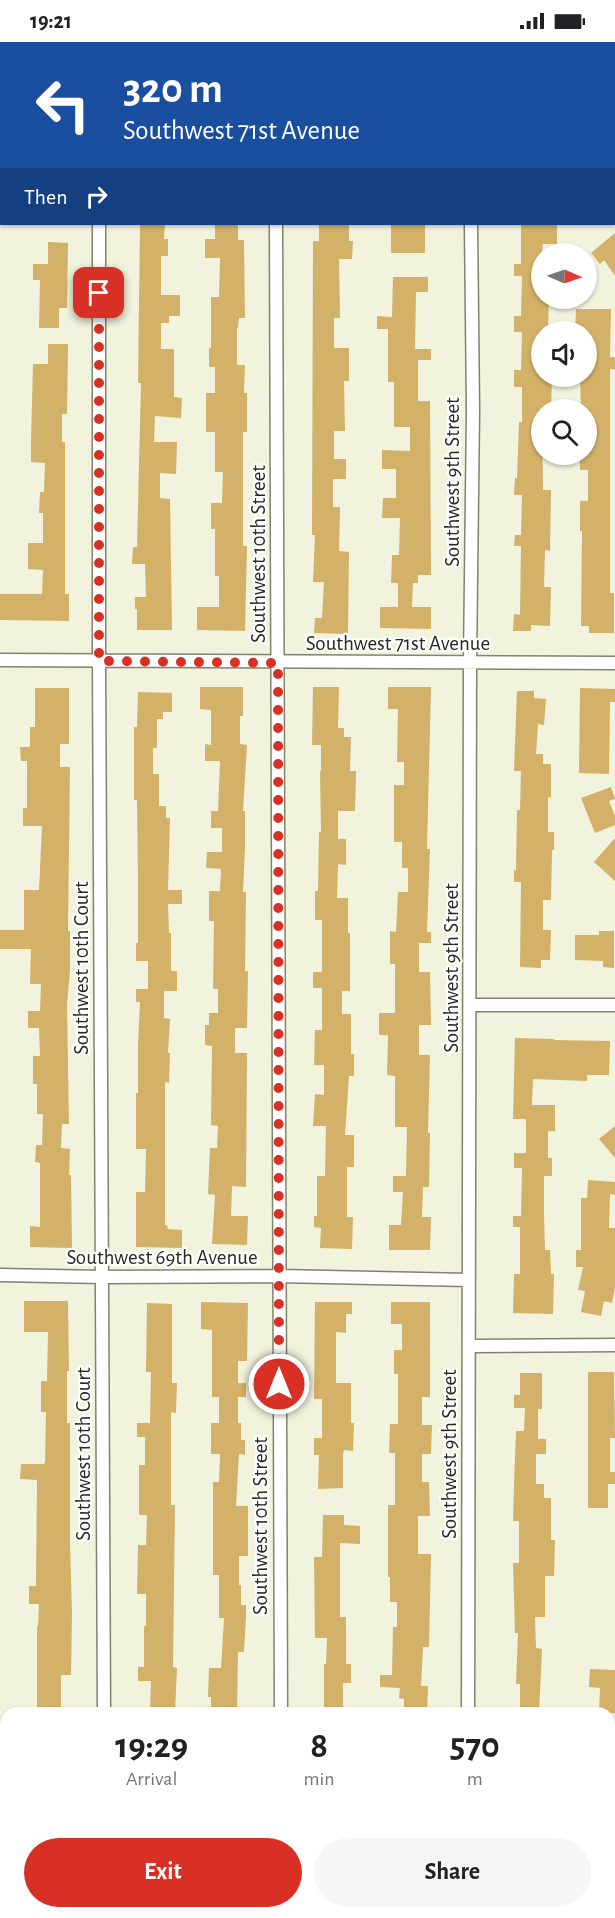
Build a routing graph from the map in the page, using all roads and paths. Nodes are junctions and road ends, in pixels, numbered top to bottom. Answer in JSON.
{"nodes":[{"id":1,"x":99,"y":225,"type":"edge"},
{"id":2,"x":276,"y":225,"type":"edge"},
{"id":3,"x":471,"y":225,"type":"edge"},
{"id":4,"x":0,"y":660,"type":"edge"},
{"id":5,"x":99,"y":661,"type":"junction"},
{"id":6,"x":278,"y":663,"type":"junction"},
{"id":7,"x":470,"y":663,"type":"junction"},
{"id":8,"x":615,"y":663,"type":"edge"},
{"id":9,"x":470,"y":1005,"type":"junction"},
{"id":10,"x":615,"y":1005,"type":"edge"},
{"id":11,"x":0,"y":1275,"type":"edge"},
{"id":12,"x":279,"y":1276,"type":"junction"},
{"id":13,"x":102,"y":1277,"type":"junction"},
{"id":14,"x":469,"y":1280,"type":"junction"},
{"id":15,"x":615,"y":1345,"type":"edge"},
{"id":16,"x":469,"y":1346,"type":"junction"},
{"id":17,"x":104,"y":1707,"type":"edge"},
{"id":18,"x":281,"y":1707,"type":"edge"},
{"id":19,"x":468,"y":1707,"type":"edge"}],
"edges":[{"from":1,"to":5,"type":"street","name":"Southwest 10th Court"},
{"from":2,"to":6,"type":"street","name":"Southwest 10th Street"},
{"from":3,"to":7,"type":"street","name":"Southwest 9th Street"},
{"from":4,"to":5,"type":"street","name":"Southwest 71st Avenue"},
{"from":5,"to":6,"type":"street","name":"Southwest 71st Avenue"},
{"from":5,"to":13,"type":"street","name":"Southwest 10th Court"},
{"from":6,"to":7,"type":"street","name":"Southwest 71st Avenue"},
{"from":6,"to":12,"type":"street","name":"Southwest 10th Street"},
{"from":7,"to":8,"type":"street","name":"Southwest 71st Avenue"},
{"from":7,"to":9,"type":"street","name":"Southwest 9th Street"},
{"from":9,"to":10,"type":"street"},
{"from":9,"to":14,"type":"street","name":"Southwest 9th Street"},
{"from":11,"to":13,"type":"street","name":"Southwest 69th Avenue"},
{"from":12,"to":13,"type":"street","name":"Southwest 69th Avenue"},
{"from":12,"to":14,"type":"street","name":"Southwest 69th Avenue"},
{"from":12,"to":18,"type":"street","name":"Southwest 10th Street"},
{"from":13,"to":17,"type":"street","name":"Southwest 10th Court"},
{"from":14,"to":16,"type":"street","name":"Southwest 9th Street"},
{"from":15,"to":16,"type":"street"},
{"from":16,"to":19,"type":"street","name":"Southwest 9th Street"}]}
